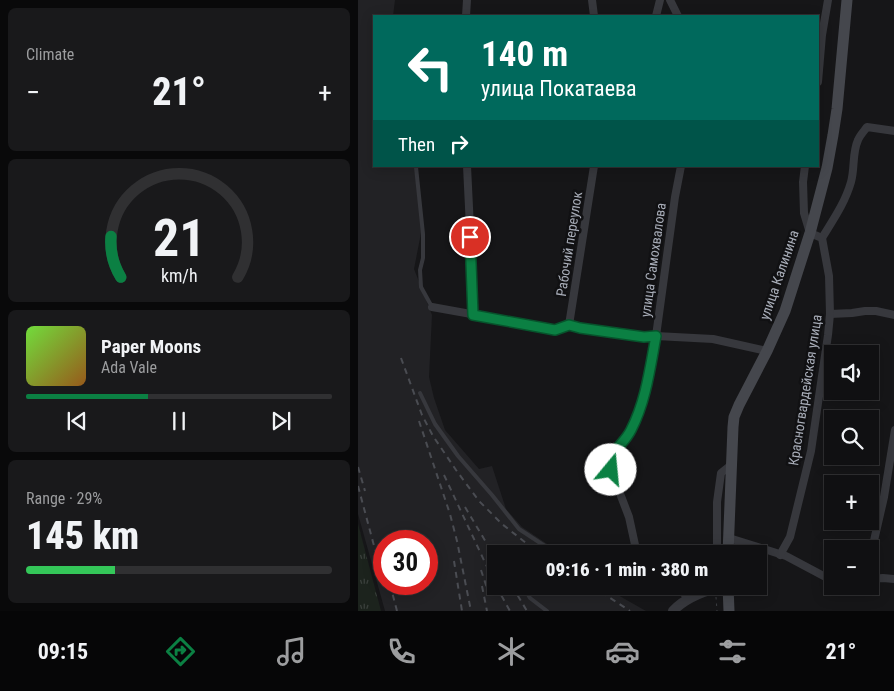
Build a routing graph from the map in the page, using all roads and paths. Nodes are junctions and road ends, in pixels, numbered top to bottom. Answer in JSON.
{"nodes":[{"id":1,"x":467,"y":0,"type":"edge"},
{"id":2,"x":592,"y":0,"type":"edge"},
{"id":3,"x":660,"y":0,"type":"edge"},
{"id":4,"x":670,"y":0,"type":"edge"},
{"id":5,"x":828,"y":0,"type":"edge"},
{"id":6,"x":847,"y":0,"type":"edge"},
{"id":7,"x":466,"y":15,"type":"edge"},
{"id":8,"x":594,"y":15,"type":"edge"},
{"id":9,"x":656,"y":15,"type":"edge"},
{"id":10,"x":678,"y":15,"type":"edge"},
{"id":11,"x":819,"y":70,"type":"edge"},
{"id":12,"x":894,"y":131,"type":"edge"},
{"id":13,"x":416,"y":167,"type":"edge"},
{"id":14,"x":467,"y":167,"type":"edge"},
{"id":15,"x":594,"y":167,"type":"edge"},
{"id":16,"x":681,"y":167,"type":"edge"},
{"id":17,"x":805,"y":167,"type":"edge"},
{"id":18,"x":810,"y":233,"type":"junction"},
{"id":19,"x":822,"y":238,"type":"junction"},
{"id":20,"x":432,"y":307,"type":"joint"},
{"id":21,"x":830,"y":314,"type":"junction"},
{"id":22,"x":473,"y":315,"type":"junction"},
{"id":23,"x":894,"y":315,"type":"edge"},
{"id":24,"x":569,"y":325,"type":"junction"},
{"id":25,"x":656,"y":336,"type":"junction"},
{"id":26,"x":768,"y":351,"type":"junction"},
{"id":27,"x":420,"y":393,"type":"dead end"},
{"id":28,"x":894,"y":430,"type":"edge"},
{"id":29,"x":731,"y":465,"type":"junction"},
{"id":30,"x":729,"y":538,"type":"junction"},
{"id":31,"x":874,"y":540,"type":"edge"},
{"id":32,"x":543,"y":545,"type":"edge"},
{"id":33,"x":635,"y":545,"type":"edge"},
{"id":34,"x":717,"y":545,"type":"edge"},
{"id":35,"x":729,"y":545,"type":"edge"},
{"id":36,"x":780,"y":554,"type":"junction"},
{"id":37,"x":824,"y":577,"type":"edge"},
{"id":38,"x":879,"y":578,"type":"edge"},
{"id":39,"x":894,"y":579,"type":"edge"},
{"id":40,"x":528,"y":595,"type":"edge"},
{"id":41,"x":686,"y":595,"type":"edge"},
{"id":42,"x":698,"y":595,"type":"edge"},
{"id":43,"x":721,"y":595,"type":"edge"},
{"id":44,"x":725,"y":595,"type":"edge"},
{"id":45,"x":689,"y":598,"type":"junction"},
{"id":46,"x":547,"y":611,"type":"edge"},
{"id":47,"x":673,"y":611,"type":"edge"},
{"id":48,"x":717,"y":611,"type":"edge"},
{"id":49,"x":729,"y":611,"type":"edge"}],
"edges":[{"from":1,"to":7,"type":"street"},
{"from":2,"to":8,"type":"street"},
{"from":3,"to":9,"type":"street"},
{"from":4,"to":10,"type":"street"},
{"from":5,"to":11,"type":"street"},
{"from":6,"to":18,"type":"main road","name":"улица Калинина"},
{"from":12,"to":19,"type":"street"},
{"from":13,"to":20,"type":"lane"},
{"from":14,"to":22,"type":"street"},
{"from":15,"to":24,"type":"street","name":"Рабочий переулок"},
{"from":16,"to":25,"type":"street","name":"улица Самохвалова"},
{"from":17,"to":18,"type":"street"},
{"from":18,"to":19,"type":"street"},
{"from":18,"to":26,"type":"main road","name":"улица Калинина"},
{"from":19,"to":21,"type":"street","name":"Красногвардейская улица"},
{"from":20,"to":22,"type":"street"},
{"from":21,"to":23,"type":"street"},
{"from":21,"to":36,"type":"street","name":"Красногвардейская улица"},
{"from":22,"to":24,"type":"street"},
{"from":24,"to":25,"type":"street"},
{"from":25,"to":26,"type":"street"},
{"from":25,"to":33,"type":"street","name":"улица Самохвалова"},
{"from":26,"to":29,"type":"main road","name":"улица Калинина"},
{"from":27,"to":32,"type":"lane"},
{"from":28,"to":31,"type":"street"},
{"from":29,"to":30,"type":"main road","name":"улица Калинина"},
{"from":29,"to":34,"type":"street"},
{"from":30,"to":35,"type":"main road","name":"улица Калинина"},
{"from":30,"to":36,"type":"street"},
{"from":36,"to":37,"type":"street"},
{"from":38,"to":39,"type":"street"},
{"from":40,"to":46,"type":"lane"},
{"from":41,"to":45,"type":"street"},
{"from":42,"to":45,"type":"street"},
{"from":43,"to":48,"type":"path"},
{"from":44,"to":49,"type":"main road"},
{"from":45,"to":47,"type":"street"}]}
